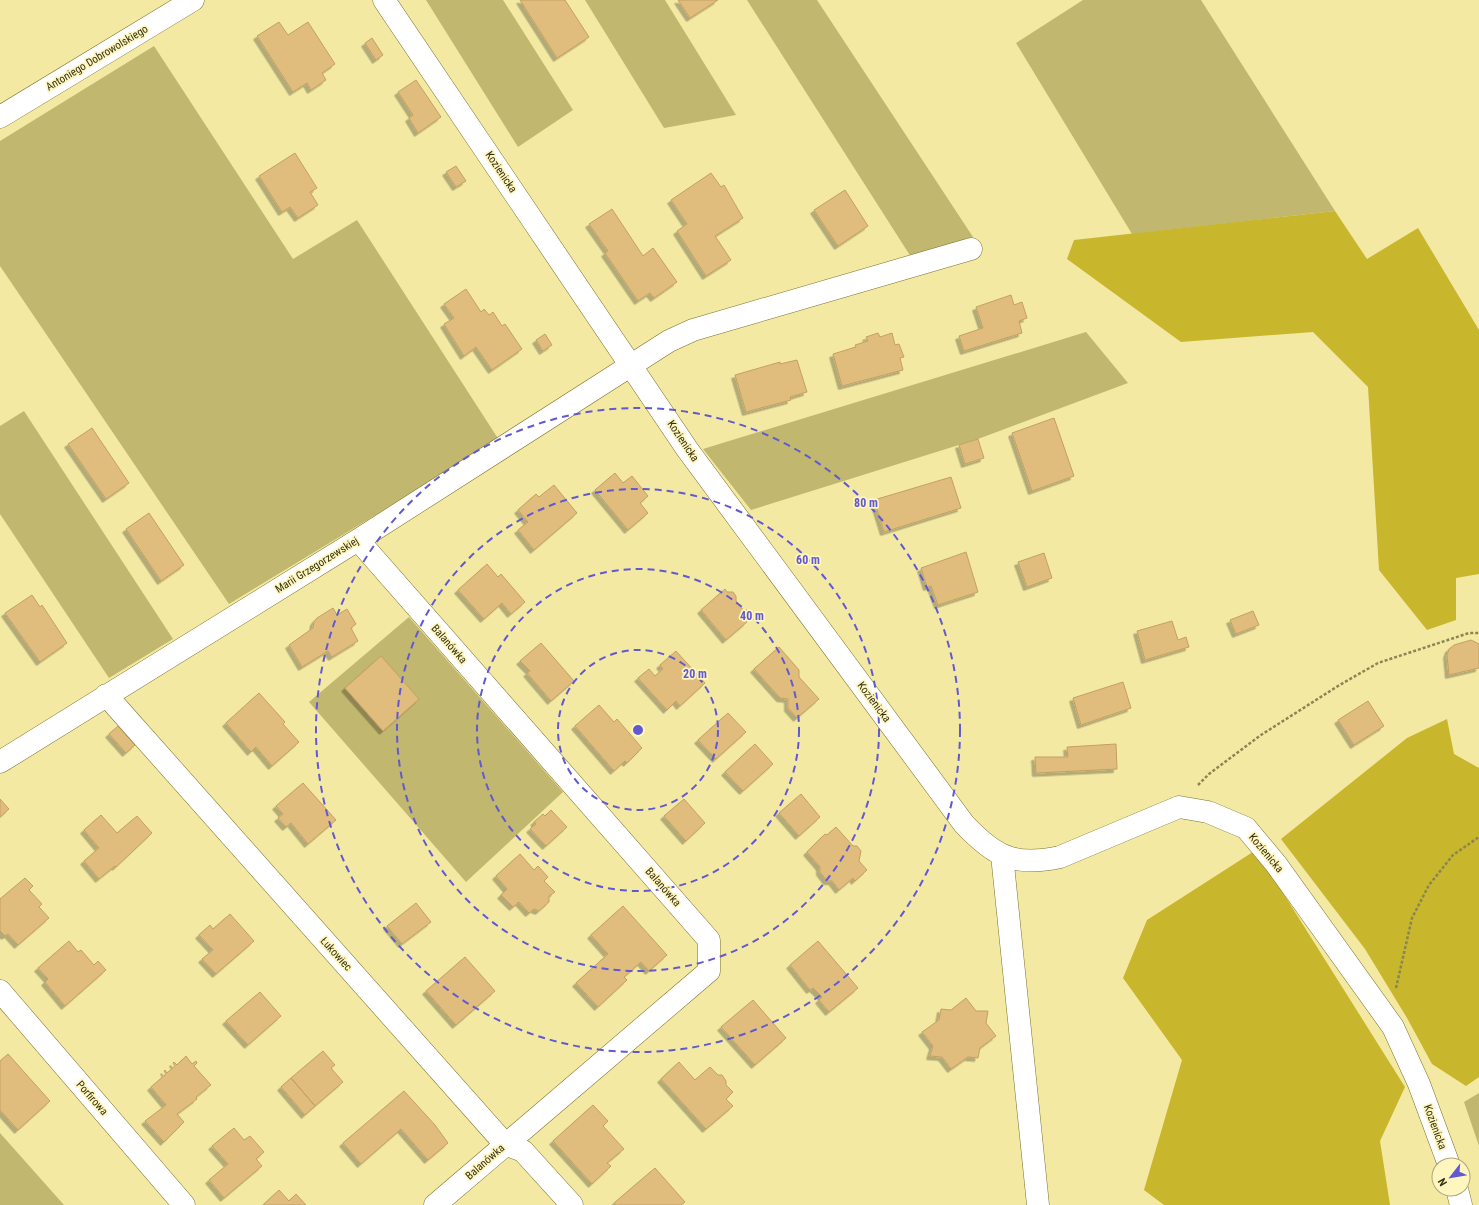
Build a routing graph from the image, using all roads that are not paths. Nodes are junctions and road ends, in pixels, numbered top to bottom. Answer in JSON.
{"nodes":[{"id":1,"x":193,"y":0,"type":"edge"},
{"id":2,"x":384,"y":0,"type":"edge"},
{"id":3,"x":0,"y":117,"type":"edge"},
{"id":4,"x":971,"y":249,"type":"dead end"},
{"id":5,"x":632,"y":365,"type":"junction"},
{"id":6,"x":358,"y":540,"type":"junction"},
{"id":7,"x":106,"y":695,"type":"junction"},
{"id":8,"x":0,"y":762,"type":"edge"},
{"id":9,"x":1002,"y":855,"type":"junction"},
{"id":10,"x":0,"y":991,"type":"edge"},
{"id":11,"x":505,"y":1144,"type":"junction"},
{"id":12,"x":1446,"y":1157,"type":"edge"},
{"id":13,"x":184,"y":1205,"type":"edge"},
{"id":14,"x":435,"y":1205,"type":"edge"},
{"id":15,"x":572,"y":1205,"type":"edge"},
{"id":16,"x":1038,"y":1205,"type":"edge"}],
"edges":[{"from":1,"to":3,"type":"street","name":"Antoniego Dobrowolskiego"},
{"from":2,"to":5,"type":"street","name":"Kozienicka"},
{"from":4,"to":5,"type":"street","name":"Marii Grzegorzewskiej"},
{"from":5,"to":6,"type":"street","name":"Marii Grzegorzewskiej"},
{"from":5,"to":9,"type":"street","name":"Kozienicka"},
{"from":6,"to":7,"type":"street","name":"Marii Grzegorzewskiej"},
{"from":6,"to":11,"type":"street","name":"Balanówka"},
{"from":7,"to":8,"type":"street","name":"Marii Grzegorzewskiej"},
{"from":7,"to":11,"type":"street","name":"Łukowiec"},
{"from":9,"to":12,"type":"street","name":"Kozienicka"},
{"from":9,"to":16,"type":"street"},
{"from":10,"to":13,"type":"street","name":"Porfirowa"},
{"from":11,"to":14,"type":"street","name":"Balanówka"},
{"from":11,"to":15,"type":"street","name":"Łukowiec"}]}
